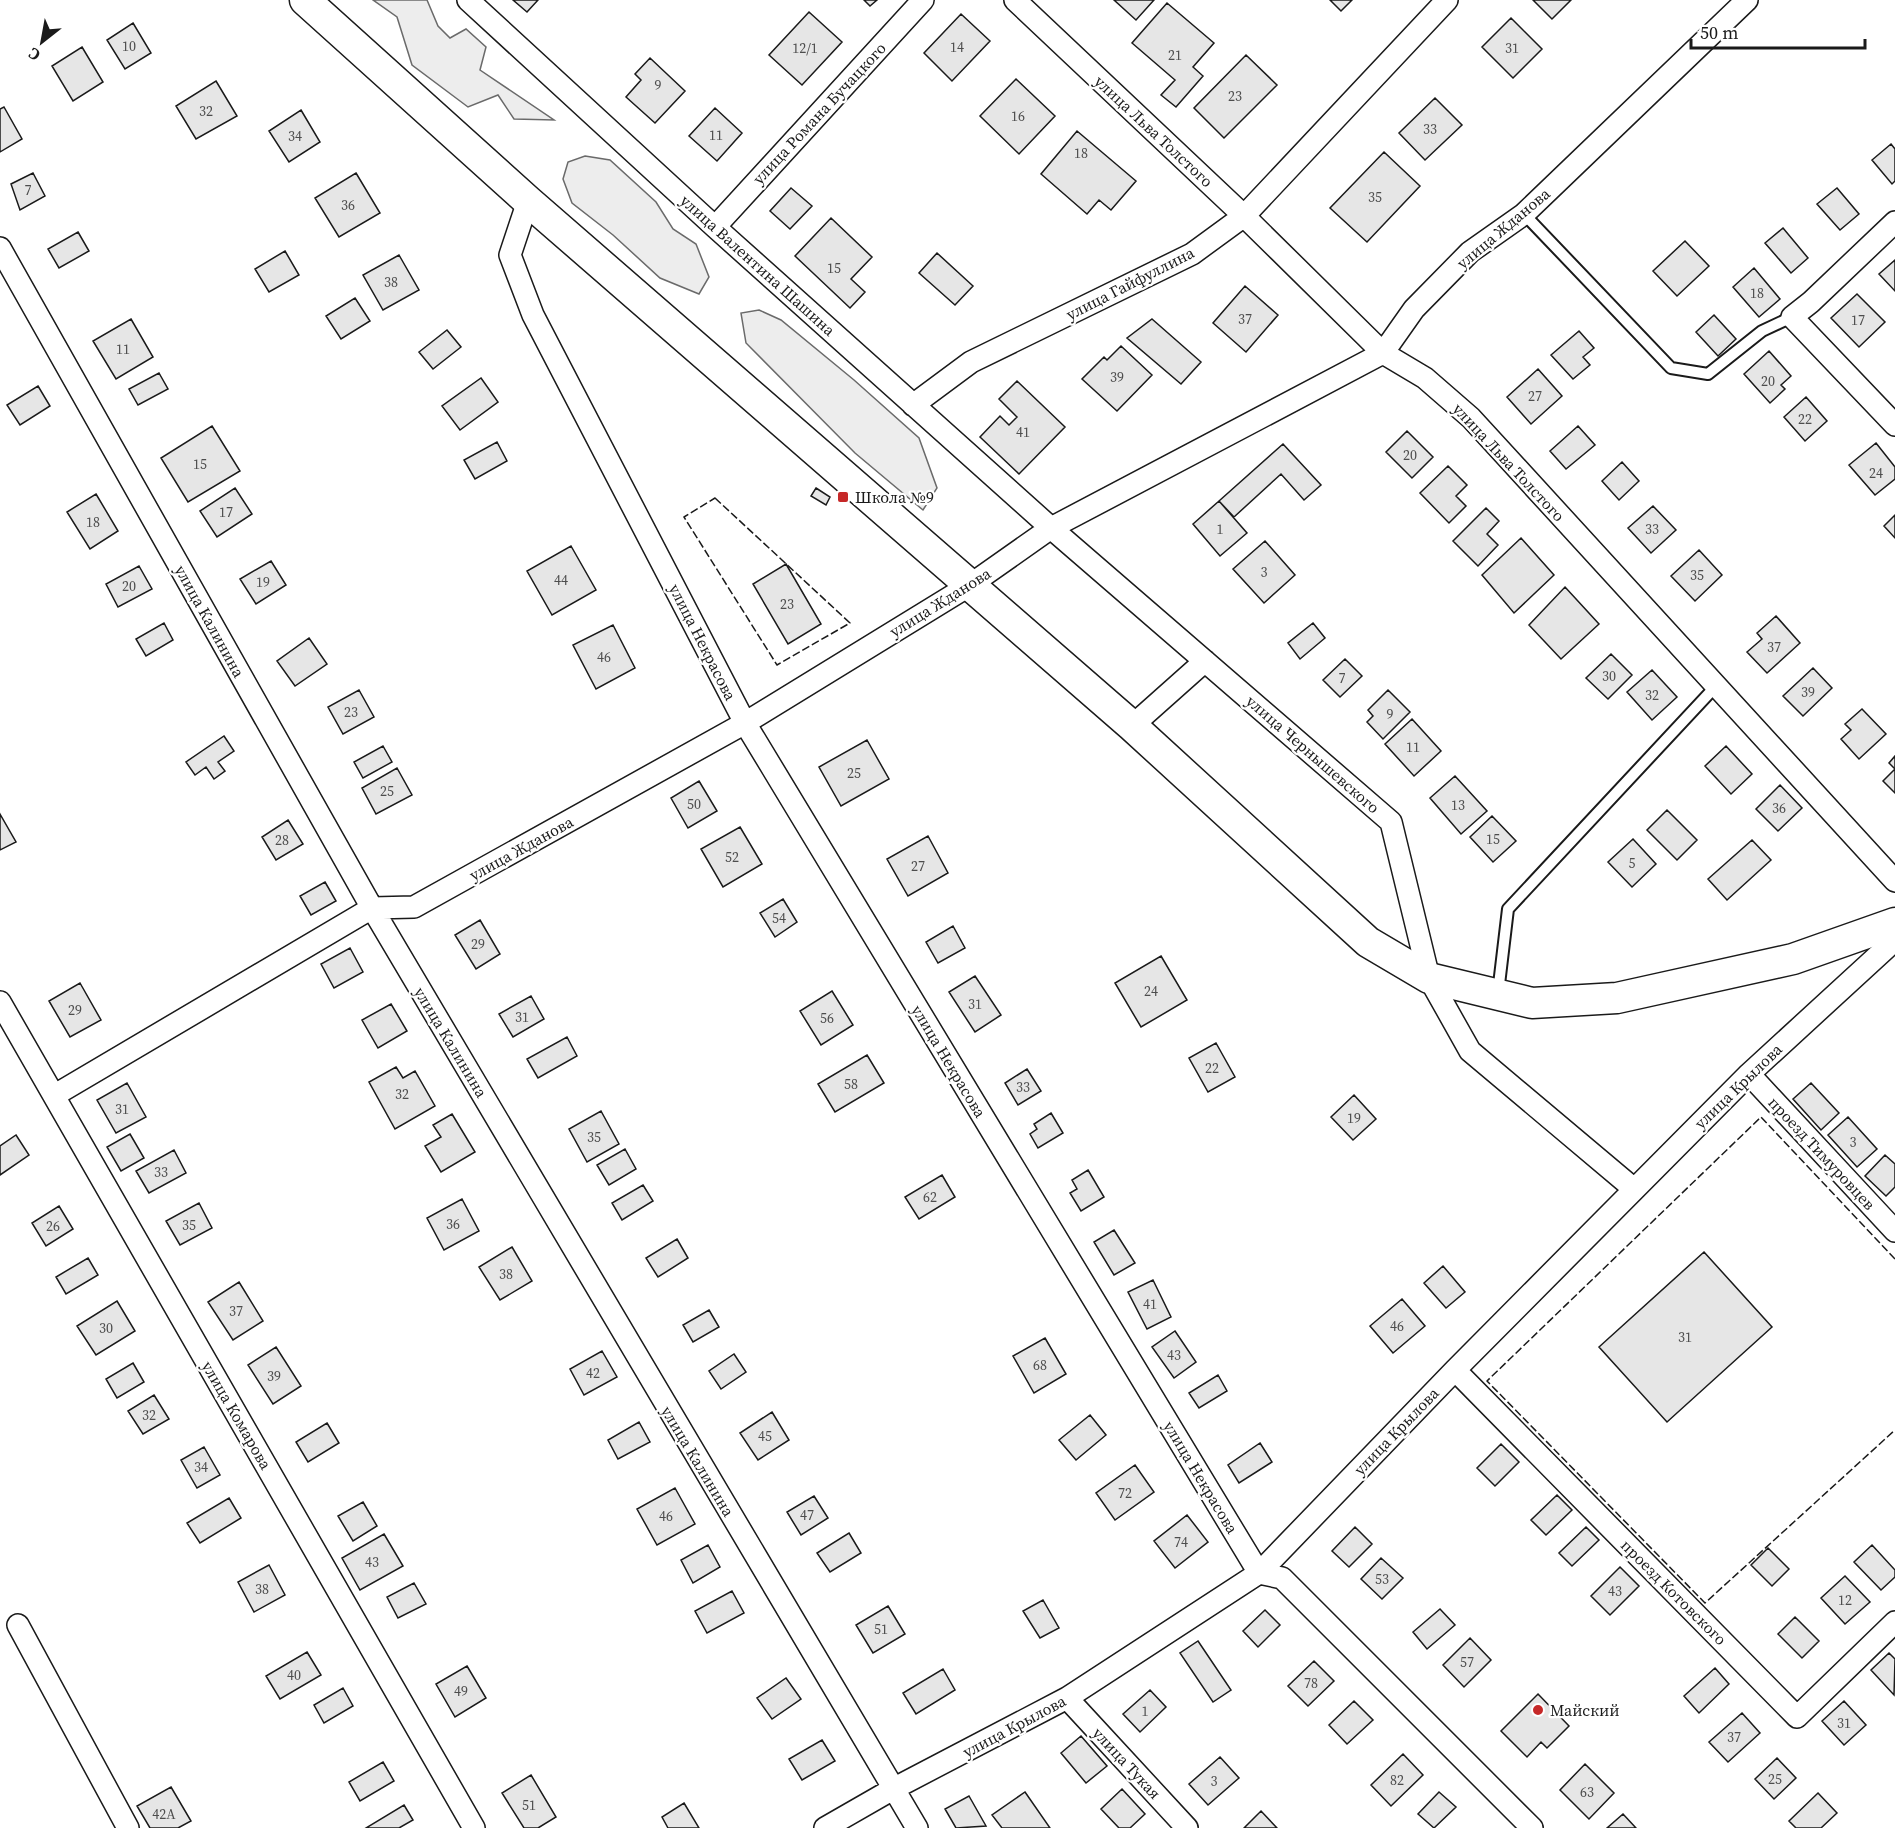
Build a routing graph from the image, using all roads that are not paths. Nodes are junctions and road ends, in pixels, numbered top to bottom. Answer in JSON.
{"nodes":[{"id":1,"x":304,"y":0,"type":"edge"},
{"id":2,"x":468,"y":0,"type":"edge"},
{"id":3,"x":923,"y":0,"type":"edge"},
{"id":4,"x":1015,"y":0,"type":"edge"},
{"id":5,"x":1447,"y":0,"type":"edge"},
{"id":6,"x":1748,"y":0,"type":"edge"},
{"id":7,"x":528,"y":201,"type":"junction"},
{"id":8,"x":1524,"y":214,"type":"junction"},
{"id":9,"x":1244,"y":216,"type":"junction"},
{"id":10,"x":1895,"y":222,"type":"edge"},
{"id":11,"x":715,"y":227,"type":"junction"},
{"id":12,"x":0,"y":248,"type":"edge"},
{"id":13,"x":1792,"y":317,"type":"junction"},
{"id":14,"x":1383,"y":353,"type":"junction"},
{"id":15,"x":914,"y":405,"type":"junction"},
{"id":16,"x":1895,"y":425,"type":"edge"},
{"id":17,"x":1051,"y":528,"type":"junction"},
{"id":18,"x":970,"y":585,"type":"junction"},
{"id":19,"x":1205,"y":661,"type":"junction"},
{"id":20,"x":1716,"y":686,"type":"junction"},
{"id":21,"x":745,"y":723,"type":"junction"},
{"id":22,"x":1132,"y":726,"type":"junction"},
{"id":23,"x":1895,"y":881,"type":"edge"},
{"id":24,"x":372,"y":908,"type":"junction"},
{"id":25,"x":1895,"y":923,"type":"edge"},
{"id":26,"x":1895,"y":940,"type":"edge"},
{"id":27,"x":1429,"y":978,"type":"junction"},
{"id":28,"x":1498,"y":996,"type":"junction"},
{"id":29,"x":0,"y":1002,"type":"edge"},
{"id":30,"x":1749,"y":1074,"type":"junction"},
{"id":31,"x":55,"y":1095,"type":"junction"},
{"id":32,"x":1634,"y":1189,"type":"junction"},
{"id":33,"x":1895,"y":1231,"type":"edge"},
{"id":34,"x":1455,"y":1370,"type":"junction"},
{"id":35,"x":1259,"y":1573,"type":"junction"},
{"id":36,"x":1895,"y":1622,"type":"edge"},
{"id":37,"x":18,"y":1625,"type":"dead end"},
{"id":38,"x":1067,"y":1698,"type":"junction"},
{"id":39,"x":892,"y":1789,"type":"junction"},
{"id":40,"x":128,"y":1828,"type":"edge"},
{"id":41,"x":474,"y":1828,"type":"edge"},
{"id":42,"x":825,"y":1828,"type":"edge"},
{"id":43,"x":917,"y":1828,"type":"edge"},
{"id":44,"x":1187,"y":1828,"type":"edge"},
{"id":45,"x":1532,"y":1828,"type":"edge"}],
"edges":[{"from":1,"to":7,"type":"street"},
{"from":2,"to":11,"type":"street","name":"улица Валентина Шашина"},
{"from":3,"to":11,"type":"street","name":"улица Романа Бучацкого"},
{"from":4,"to":9,"type":"street","name":"улица Льва Толстого"},
{"from":5,"to":9,"type":"street","name":"улица Гайфуллина"},
{"from":6,"to":8,"type":"street","name":"улица Жданова"},
{"from":7,"to":18,"type":"street"},
{"from":7,"to":21,"type":"street","name":"улица Некрасова"},
{"from":8,"to":13,"type":"lane"},
{"from":8,"to":14,"type":"street","name":"улица Жданова"},
{"from":9,"to":14,"type":"street","name":"улица Льва Толстого"},
{"from":9,"to":15,"type":"street","name":"улица Гайфуллина"},
{"from":10,"to":13,"type":"street"},
{"from":11,"to":15,"type":"street","name":"улица Валентина Шашина"},
{"from":12,"to":24,"type":"street","name":"улица Калинина"},
{"from":13,"to":16,"type":"street"},
{"from":14,"to":17,"type":"street","name":"улица Жданова"},
{"from":14,"to":20,"type":"street","name":"улица Льва Толстого"},
{"from":15,"to":17,"type":"street","name":"улица Валентина Шашина"},
{"from":17,"to":18,"type":"street","name":"улица Жданова"},
{"from":17,"to":19,"type":"street","name":"улица Чернышевского"},
{"from":18,"to":21,"type":"street","name":"улица Жданова"},
{"from":18,"to":22,"type":"street"},
{"from":19,"to":22,"type":"street"},
{"from":19,"to":27,"type":"street","name":"улица Чернышевского"},
{"from":20,"to":23,"type":"street","name":"улица Льва Толстого"},
{"from":20,"to":28,"type":"lane"},
{"from":21,"to":24,"type":"street","name":"улица Жданова"},
{"from":21,"to":35,"type":"street","name":"улица Некрасова"},
{"from":22,"to":27,"type":"street"},
{"from":24,"to":31,"type":"street","name":"улица Жданова"},
{"from":24,"to":39,"type":"street","name":"улица Калинина"},
{"from":25,"to":28,"type":"street"},
{"from":26,"to":30,"type":"street","name":"улица Крылова"},
{"from":27,"to":28,"type":"street"},
{"from":27,"to":32,"type":"street","name":"улица Чернышевского"},
{"from":29,"to":31,"type":"street","name":"улица Комарова"},
{"from":30,"to":32,"type":"street","name":"улица Крылова"},
{"from":30,"to":33,"type":"street","name":"проезд Тимуровцев"},
{"from":31,"to":41,"type":"street","name":"улица Комарова"},
{"from":32,"to":34,"type":"street","name":"улица Крылова"},
{"from":34,"to":35,"type":"street","name":"улица Крылова"},
{"from":34,"to":36,"type":"street","name":"проезд Котовского"},
{"from":35,"to":38,"type":"street","name":"улица Крылова"},
{"from":35,"to":45,"type":"street"},
{"from":37,"to":40,"type":"street"},
{"from":38,"to":39,"type":"street","name":"улица Крылова"},
{"from":38,"to":44,"type":"street","name":"улица Тукая"},
{"from":39,"to":42,"type":"street","name":"улица Крылова"},
{"from":39,"to":43,"type":"street","name":"улица Калинина"}]}
